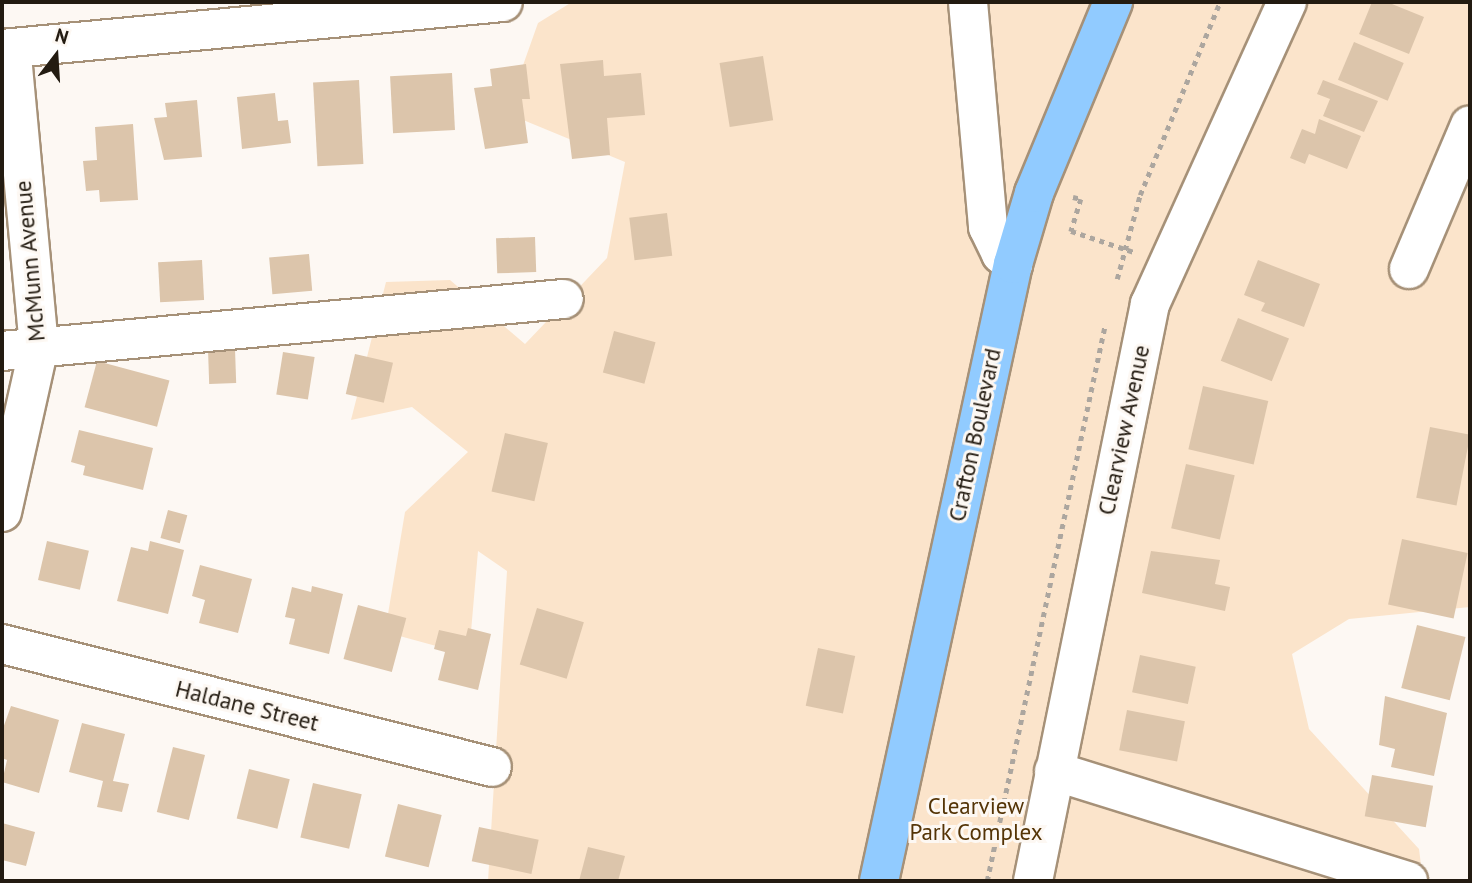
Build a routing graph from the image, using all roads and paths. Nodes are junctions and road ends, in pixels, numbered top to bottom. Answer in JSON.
{"nodes":[{"id":1,"x":503,"y":2,"type":"edge"},
{"id":2,"x":968,"y":2,"type":"edge"},
{"id":3,"x":1113,"y":2,"type":"edge"},
{"id":4,"x":1287,"y":2,"type":"edge"},
{"id":5,"x":6,"y":48,"type":"edge"},
{"id":6,"x":1470,"y":125,"type":"edge"},
{"id":7,"x":1079,"y":234,"type":"dead end"},
{"id":8,"x":1125,"y":250,"type":"dead end"},
{"id":9,"x":1013,"y":264,"type":"junction"},
{"id":10,"x":1409,"y":269,"type":"dead end"},
{"id":11,"x":564,"y":299,"type":"dead end"},
{"id":12,"x":39,"y":347,"type":"junction"},
{"id":13,"x":2,"y":351,"type":"edge"},
{"id":14,"x":2,"y":512,"type":"edge"},
{"id":15,"x":2,"y":645,"type":"edge"},
{"id":16,"x":492,"y":767,"type":"dead end"},
{"id":17,"x":1055,"y":771,"type":"junction"},
{"id":18,"x":879,"y":881,"type":"edge"},
{"id":19,"x":1033,"y":881,"type":"edge"},
{"id":20,"x":1408,"y":881,"type":"edge"}],
"edges":[{"from":1,"to":5,"type":"street"},
{"from":2,"to":9,"type":"street"},
{"from":3,"to":9,"type":"main road","name":"Crafton Boulevard"},
{"from":4,"to":17,"type":"street","name":"Clearview Avenue"},
{"from":5,"to":12,"type":"street","name":"McMunn Avenue"},
{"from":6,"to":10,"type":"street"},
{"from":7,"to":8,"type":"path"},
{"from":9,"to":18,"type":"main road","name":"Crafton Boulevard"},
{"from":11,"to":12,"type":"street"},
{"from":12,"to":13,"type":"street"},
{"from":12,"to":14,"type":"street","name":"McMunn Avenue"},
{"from":15,"to":16,"type":"street","name":"Haldane Street"},
{"from":17,"to":19,"type":"street","name":"Clearview Avenue"},
{"from":17,"to":20,"type":"street"}]}
